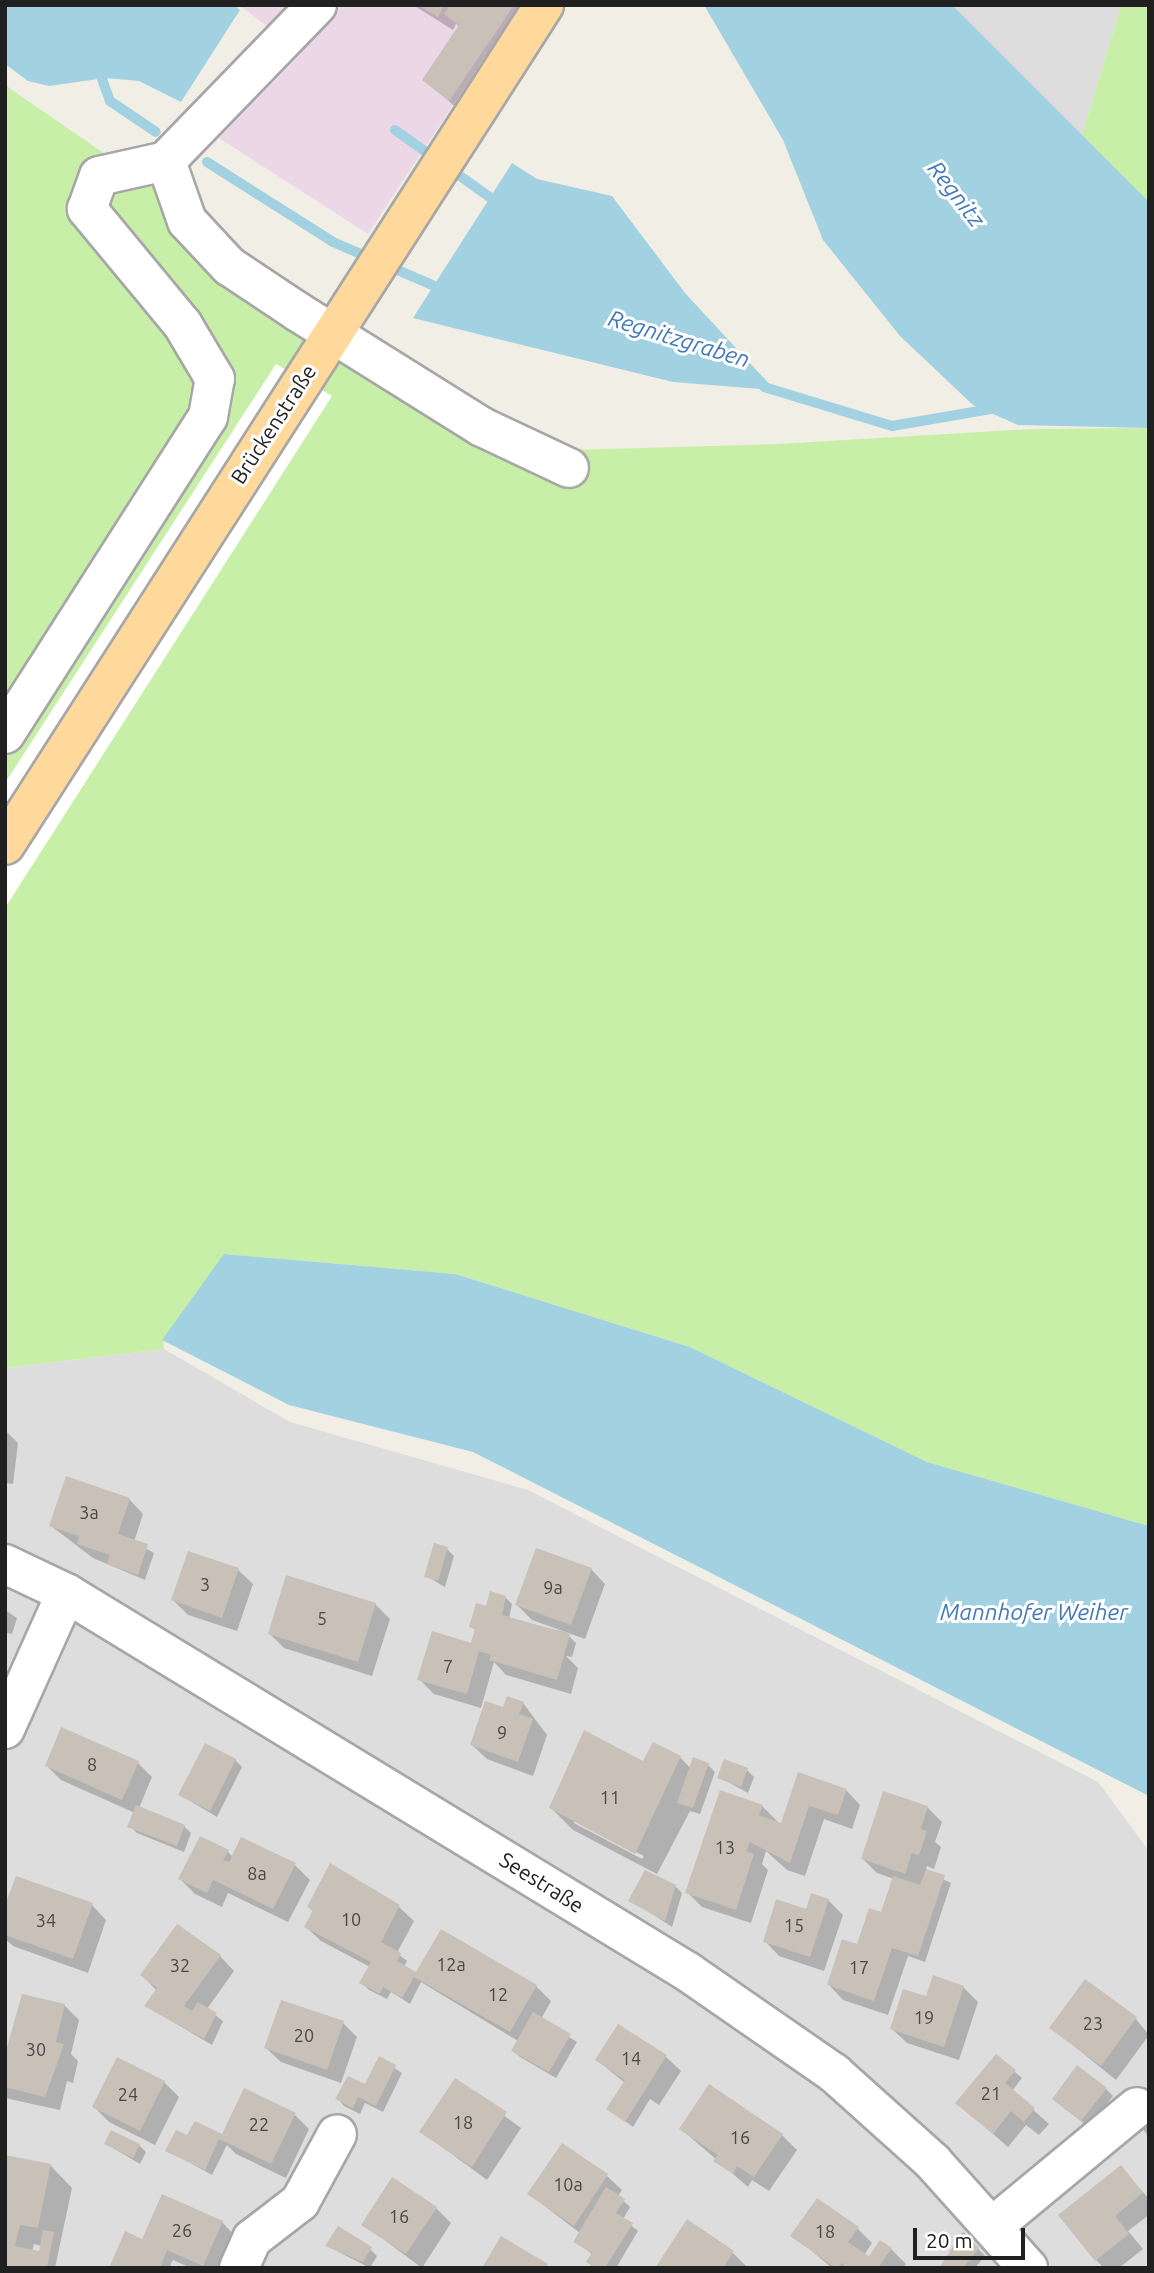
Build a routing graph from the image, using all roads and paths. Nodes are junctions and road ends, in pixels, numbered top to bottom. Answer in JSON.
{"nodes":[{"id":1,"x":317,"y":5,"type":"edge"},
{"id":2,"x":544,"y":5,"type":"edge"},
{"id":3,"x":166,"y":161,"type":"junction"},
{"id":4,"x":332,"y":332,"type":"junction"},
{"id":5,"x":569,"y":468,"type":"dead end"},
{"id":6,"x":5,"y":734,"type":"edge"},
{"id":7,"x":5,"y":845,"type":"edge"},
{"id":8,"x":5,"y":1564,"type":"edge"},
{"id":9,"x":66,"y":1593,"type":"junction"},
{"id":10,"x":5,"y":1729,"type":"edge"},
{"id":11,"x":1137,"y":2108,"type":"dead end"},
{"id":12,"x":337,"y":2134,"type":"dead end"},
{"id":13,"x":992,"y":2227,"type":"junction"},
{"id":14,"x":239,"y":2268,"type":"edge"},
{"id":15,"x":1028,"y":2268,"type":"edge"}],
"edges":[{"from":1,"to":3,"type":"street"},
{"from":2,"to":4,"type":"main road","name":"Brückenstraße"},
{"from":3,"to":4,"type":"street"},
{"from":3,"to":6,"type":"street"},
{"from":4,"to":5,"type":"street"},
{"from":4,"to":7,"type":"main road","name":"Brückenstraße"},
{"from":8,"to":9,"type":"street","name":"Seestraße"},
{"from":9,"to":10,"type":"street"},
{"from":9,"to":13,"type":"street","name":"Seestraße"},
{"from":11,"to":13,"type":"street"},
{"from":12,"to":14,"type":"street"},
{"from":13,"to":15,"type":"street","name":"Seestraße"}]}
